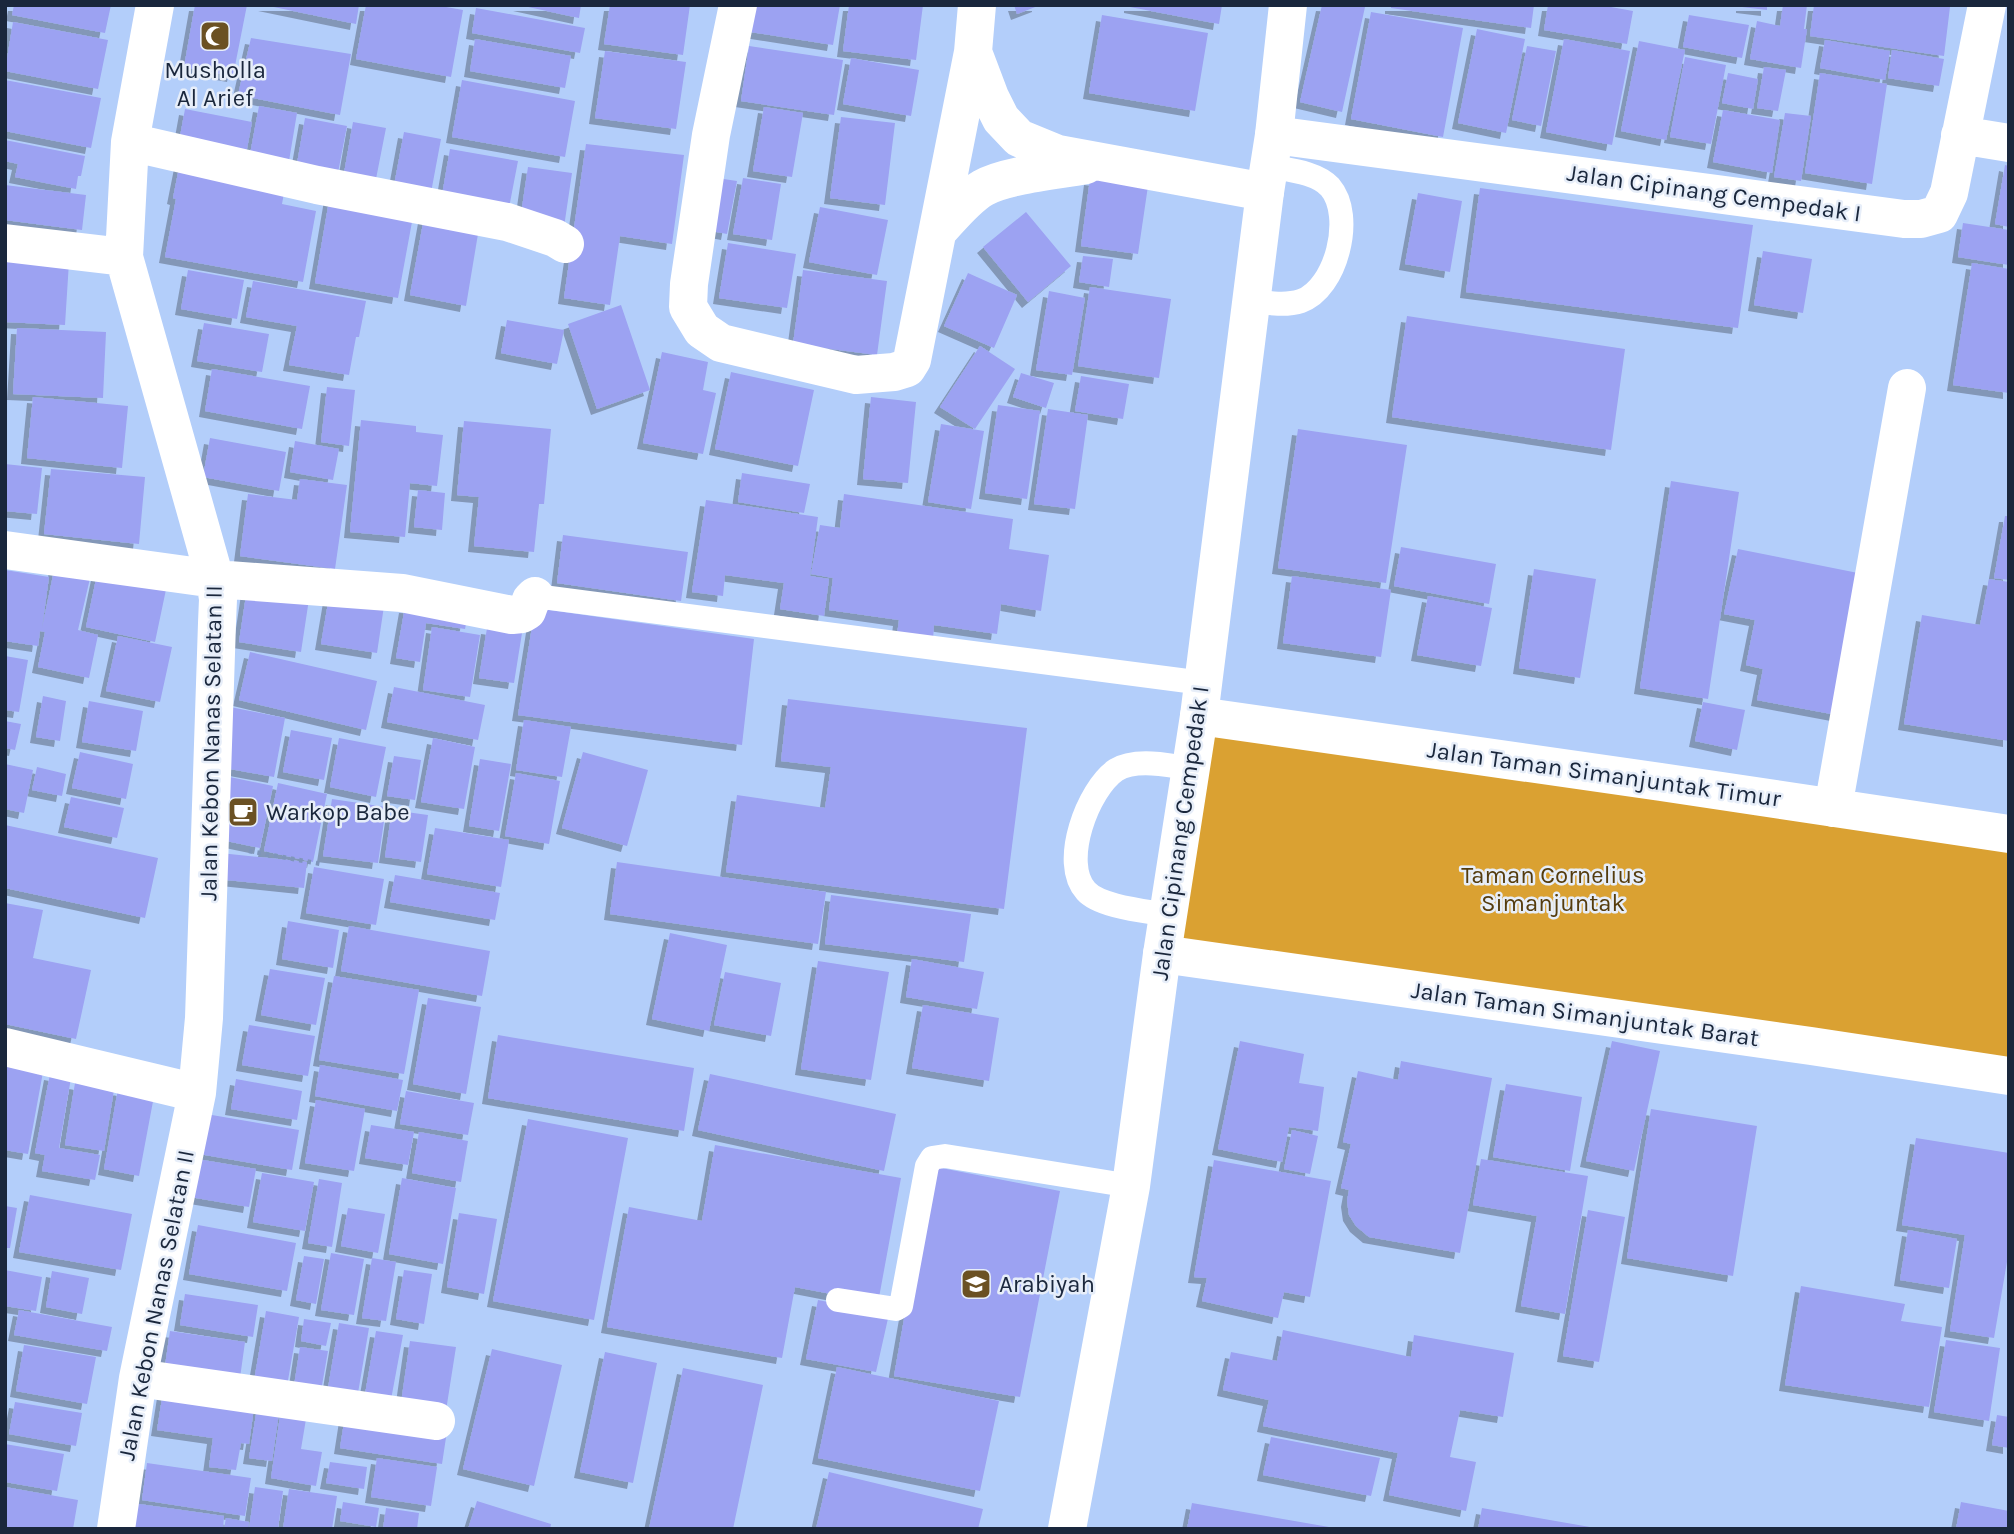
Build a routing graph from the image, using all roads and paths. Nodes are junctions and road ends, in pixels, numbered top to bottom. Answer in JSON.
{"nodes":[{"id":1,"x":155,"y":5,"type":"edge"},
{"id":2,"x":738,"y":5,"type":"edge"},
{"id":3,"x":977,"y":5,"type":"edge"},
{"id":4,"x":1288,"y":5,"type":"edge"},
{"id":5,"x":1987,"y":5,"type":"edge"},
{"id":6,"x":974,"y":52,"type":"junction"},
{"id":7,"x":1960,"y":135,"type":"junction"},
{"id":8,"x":130,"y":142,"type":"junction"},
{"id":9,"x":2009,"y":143,"type":"edge"},
{"id":10,"x":1102,"y":162,"type":"junction"},
{"id":11,"x":1270,"y":164,"type":"junction"},
{"id":12,"x":939,"y":230,"type":"junction"},
{"id":13,"x":5,"y":243,"type":"edge"},
{"id":14,"x":565,"y":244,"type":"dead end"},
{"id":15,"x":124,"y":257,"type":"junction"},
{"id":16,"x":1252,"y":302,"type":"junction"},
{"id":17,"x":1907,"y":388,"type":"dead end"},
{"id":18,"x":5,"y":550,"type":"edge"},
{"id":19,"x":215,"y":579,"type":"junction"},
{"id":20,"x":535,"y":596,"type":"joint"},
{"id":21,"x":1201,"y":700,"type":"junction"},
{"id":22,"x":1191,"y":769,"type":"junction"},
{"id":23,"x":1833,"y":808,"type":"junction"},
{"id":24,"x":2009,"y":834,"type":"edge"},
{"id":25,"x":210,"y":845,"type":"junction"},
{"id":26,"x":321,"y":864,"type":"dead end"},
{"id":27,"x":1168,"y":915,"type":"junction"},
{"id":28,"x":1162,"y":954,"type":"junction"},
{"id":29,"x":5,"y":1047,"type":"edge"},
{"id":30,"x":2009,"y":1076,"type":"edge"},
{"id":31,"x":197,"y":1093,"type":"junction"},
{"id":32,"x":1131,"y":1186,"type":"junction"},
{"id":33,"x":838,"y":1300,"type":"dead end"},
{"id":34,"x":138,"y":1378,"type":"junction"},
{"id":35,"x":436,"y":1421,"type":"dead end"},
{"id":36,"x":116,"y":1529,"type":"edge"},
{"id":37,"x":1067,"y":1529,"type":"edge"}],
"edges":[{"from":1,"to":8,"type":"street","name":"Jalan Kebon Nanas Selatan II"},
{"from":2,"to":12,"type":"street"},
{"from":3,"to":6,"type":"street"},
{"from":4,"to":11,"type":"street","name":"Jalan Cipinang Cempedak I"},
{"from":5,"to":7,"type":"street","name":"Jalan Cipinang Cempedak I"},
{"from":6,"to":10,"type":"street"},
{"from":6,"to":12,"type":"street"},
{"from":7,"to":9,"type":"street"},
{"from":7,"to":11,"type":"street","name":"Jalan Cipinang Cempedak I"},
{"from":8,"to":14,"type":"street"},
{"from":8,"to":15,"type":"street","name":"Jalan Kebon Nanas Selatan II"},
{"from":10,"to":11,"type":"street"},
{"from":10,"to":12,"type":"street"},
{"from":11,"to":16,"type":"street","name":"Jalan Cipinang Cempedak I"},
{"from":11,"to":16,"type":"lane"},
{"from":13,"to":15,"type":"street"},
{"from":15,"to":19,"type":"street","name":"Jalan Kebon Nanas Selatan II"},
{"from":16,"to":21,"type":"street","name":"Jalan Cipinang Cempedak I"},
{"from":17,"to":23,"type":"street"},
{"from":18,"to":19,"type":"street"},
{"from":19,"to":20,"type":"street"},
{"from":19,"to":25,"type":"street","name":"Jalan Kebon Nanas Selatan II"},
{"from":20,"to":21,"type":"lane"},
{"from":21,"to":22,"type":"street","name":"Jalan Cipinang Cempedak I"},
{"from":21,"to":23,"type":"street","name":"Jalan Taman Simanjuntak Timur"},
{"from":22,"to":27,"type":"street","name":"Jalan Cipinang Cempedak I"},
{"from":22,"to":27,"type":"lane"},
{"from":23,"to":24,"type":"street","name":"Jalan Taman Simanjuntak Timur"},
{"from":25,"to":26,"type":"path"},
{"from":25,"to":31,"type":"street","name":"Jalan Kebon Nanas Selatan II"},
{"from":27,"to":28,"type":"street","name":"Jalan Cipinang Cempedak I"},
{"from":28,"to":30,"type":"street","name":"Jalan Taman Simanjuntak Barat"},
{"from":28,"to":32,"type":"street","name":"Jalan Cipinang Cempedak I"},
{"from":29,"to":31,"type":"street"},
{"from":31,"to":34,"type":"street","name":"Jalan Kebon Nanas Selatan II"},
{"from":32,"to":33,"type":"lane"},
{"from":32,"to":37,"type":"street","name":"Jalan Cipinang Cempedak I"},
{"from":34,"to":35,"type":"street"},
{"from":34,"to":36,"type":"street","name":"Jalan Kebon Nanas Selatan II"}]}
